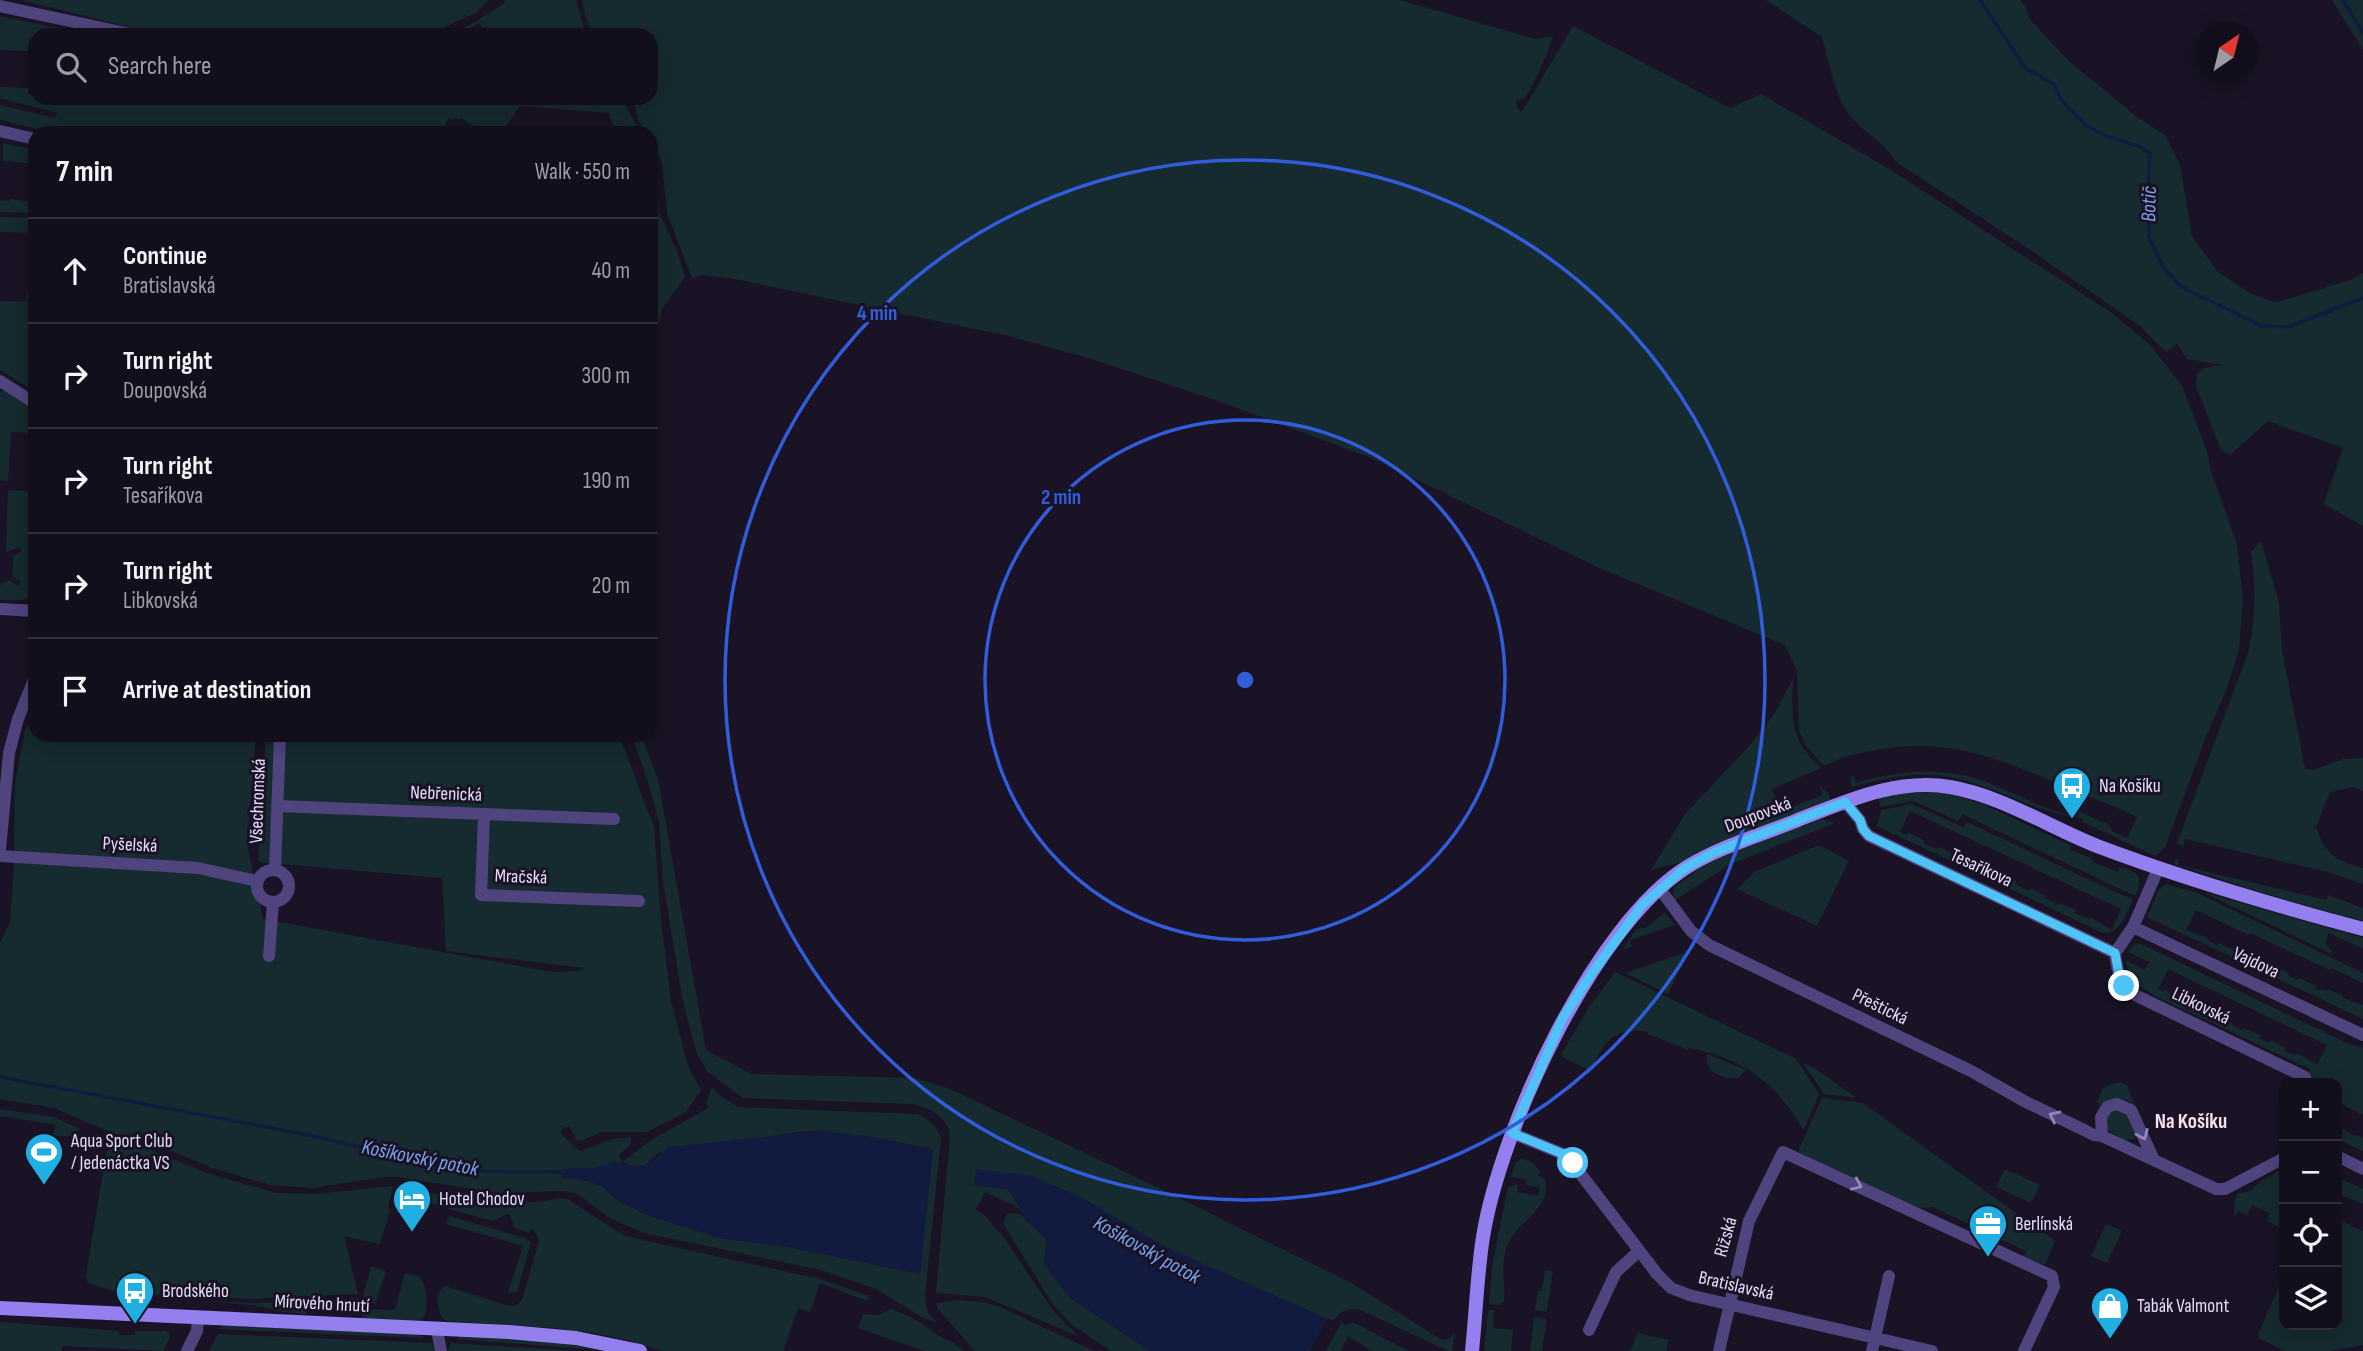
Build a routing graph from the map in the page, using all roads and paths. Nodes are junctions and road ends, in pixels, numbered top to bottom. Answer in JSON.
{"nodes":[{"id":1,"x":0,"y":6,"type":"edge"},
{"id":2,"x":94,"y":28,"type":"edge"},
{"id":3,"x":0,"y":131,"type":"edge"},
{"id":4,"x":28,"y":137,"type":"edge"},
{"id":5,"x":0,"y":381,"type":"edge"},
{"id":6,"x":28,"y":399,"type":"edge"},
{"id":7,"x":0,"y":609,"type":"edge"},
{"id":8,"x":28,"y":611,"type":"edge"},
{"id":9,"x":28,"y":695,"type":"edge"},
{"id":10,"x":280,"y":742,"type":"edge"},
{"id":11,"x":1845,"y":802,"type":"junction"},
{"id":12,"x":277,"y":806,"type":"junction"},
{"id":13,"x":484,"y":815,"type":"junction"},
{"id":14,"x":614,"y":819,"type":"dead end"},
{"id":15,"x":1,"y":846,"type":"edge"},
{"id":16,"x":0,"y":856,"type":"edge"},
{"id":17,"x":2158,"y":869,"type":"junction"},
{"id":18,"x":275,"y":870,"type":"junction"},
{"id":19,"x":257,"y":881,"type":"junction"},
{"id":20,"x":1660,"y":889,"type":"junction"},
{"id":21,"x":639,"y":901,"type":"dead end"},
{"id":22,"x":273,"y":902,"type":"junction"},
{"id":23,"x":2133,"y":927,"type":"junction"},
{"id":24,"x":2363,"y":929,"type":"edge"},
{"id":25,"x":2115,"y":953,"type":"junction"},
{"id":26,"x":270,"y":956,"type":"dead end"},
{"id":27,"x":2363,"y":1035,"type":"edge"},
{"id":28,"x":2305,"y":1077,"type":"dead end"},
{"id":29,"x":1512,"y":1133,"type":"junction"},
{"id":30,"x":2102,"y":1136,"type":"junction"},
{"id":31,"x":2342,"y":1158,"type":"edge"},
{"id":32,"x":2154,"y":1160,"type":"junction"},
{"id":33,"x":2279,"y":1161,"type":"edge"},
{"id":34,"x":2363,"y":1169,"type":"edge"},
{"id":35,"x":1639,"y":1251,"type":"junction"},
{"id":36,"x":1889,"y":1276,"type":"dead end"},
{"id":37,"x":1730,"y":1305,"type":"junction"},
{"id":38,"x":0,"y":1308,"type":"edge"},
{"id":39,"x":198,"y":1317,"type":"junction"},
{"id":40,"x":438,"y":1330,"type":"junction"},
{"id":41,"x":1589,"y":1330,"type":"dead end"},
{"id":42,"x":1875,"y":1337,"type":"junction"},
{"id":43,"x":187,"y":1351,"type":"edge"},
{"id":44,"x":441,"y":1351,"type":"edge"},
{"id":45,"x":640,"y":1351,"type":"edge"},
{"id":46,"x":1472,"y":1351,"type":"edge"},
{"id":47,"x":1719,"y":1351,"type":"edge"},
{"id":48,"x":1872,"y":1351,"type":"edge"},
{"id":49,"x":1932,"y":1351,"type":"edge"},
{"id":50,"x":2024,"y":1351,"type":"edge"}],
"edges":[{"from":1,"to":2,"type":"street"},
{"from":3,"to":4,"type":"street"},
{"from":5,"to":6,"type":"street"},
{"from":7,"to":8,"type":"street"},
{"from":9,"to":15,"type":"street"},
{"from":10,"to":12,"type":"street","name":"Všechromská"},
{"from":11,"to":17,"type":"street","name":"Doupovská"},
{"from":11,"to":20,"type":"street","name":"Doupovská"},
{"from":11,"to":25,"type":"street","name":"Tesaříkova"},
{"from":12,"to":13,"type":"street","name":"Nebřenická"},
{"from":12,"to":18,"type":"street","name":"Všechromská"},
{"from":13,"to":14,"type":"street","name":"Nebřenická"},
{"from":13,"to":21,"type":"street","name":"Mračská"},
{"from":16,"to":19,"type":"street","name":"Pyšelská"},
{"from":17,"to":23,"type":"street"},
{"from":17,"to":24,"type":"street","name":"Doupovská"},
{"from":18,"to":19,"type":"street","name":"Všechromská"},
{"from":18,"to":22,"type":"street","name":"Všechromská"},
{"from":19,"to":22,"type":"street"},
{"from":20,"to":29,"type":"street","name":"Doupovská"},
{"from":30,"to":20,"type":"street","name":"Přeštická","one_way":true},
{"from":22,"to":26,"type":"street","name":"Všechromská"},
{"from":23,"to":25,"type":"street"},
{"from":23,"to":27,"type":"street","name":"Vajdova"},
{"from":25,"to":28,"type":"street","name":"Libkovská"},
{"from":29,"to":35,"type":"street","name":"Bratislavská"},
{"from":29,"to":46,"type":"street","name":"Doupovská"},
{"from":30,"to":32,"type":"street","name":"Přeštická"},
{"from":30,"to":32,"type":"street","one_way":true},
{"from":31,"to":34,"type":"street"},
{"from":32,"to":33,"type":"street","name":"Přeštická"},
{"from":35,"to":37,"type":"street","name":"Bratislavská"},
{"from":35,"to":41,"type":"street"},
{"from":36,"to":42,"type":"street"},
{"from":37,"to":42,"type":"street","name":"Bratislavská"},
{"from":37,"to":47,"type":"street","name":"Rižská"},
{"from":37,"to":50,"type":"street","name":"Rižská","one_way":true},
{"from":38,"to":39,"type":"street","name":"Mírového hnutí"},
{"from":39,"to":40,"type":"street","name":"Mírového hnutí"},
{"from":39,"to":43,"type":"street"},
{"from":40,"to":44,"type":"street"},
{"from":40,"to":45,"type":"street","name":"Mírového hnutí"},
{"from":42,"to":48,"type":"street"},
{"from":42,"to":49,"type":"street","name":"Bratislavská"}]}
